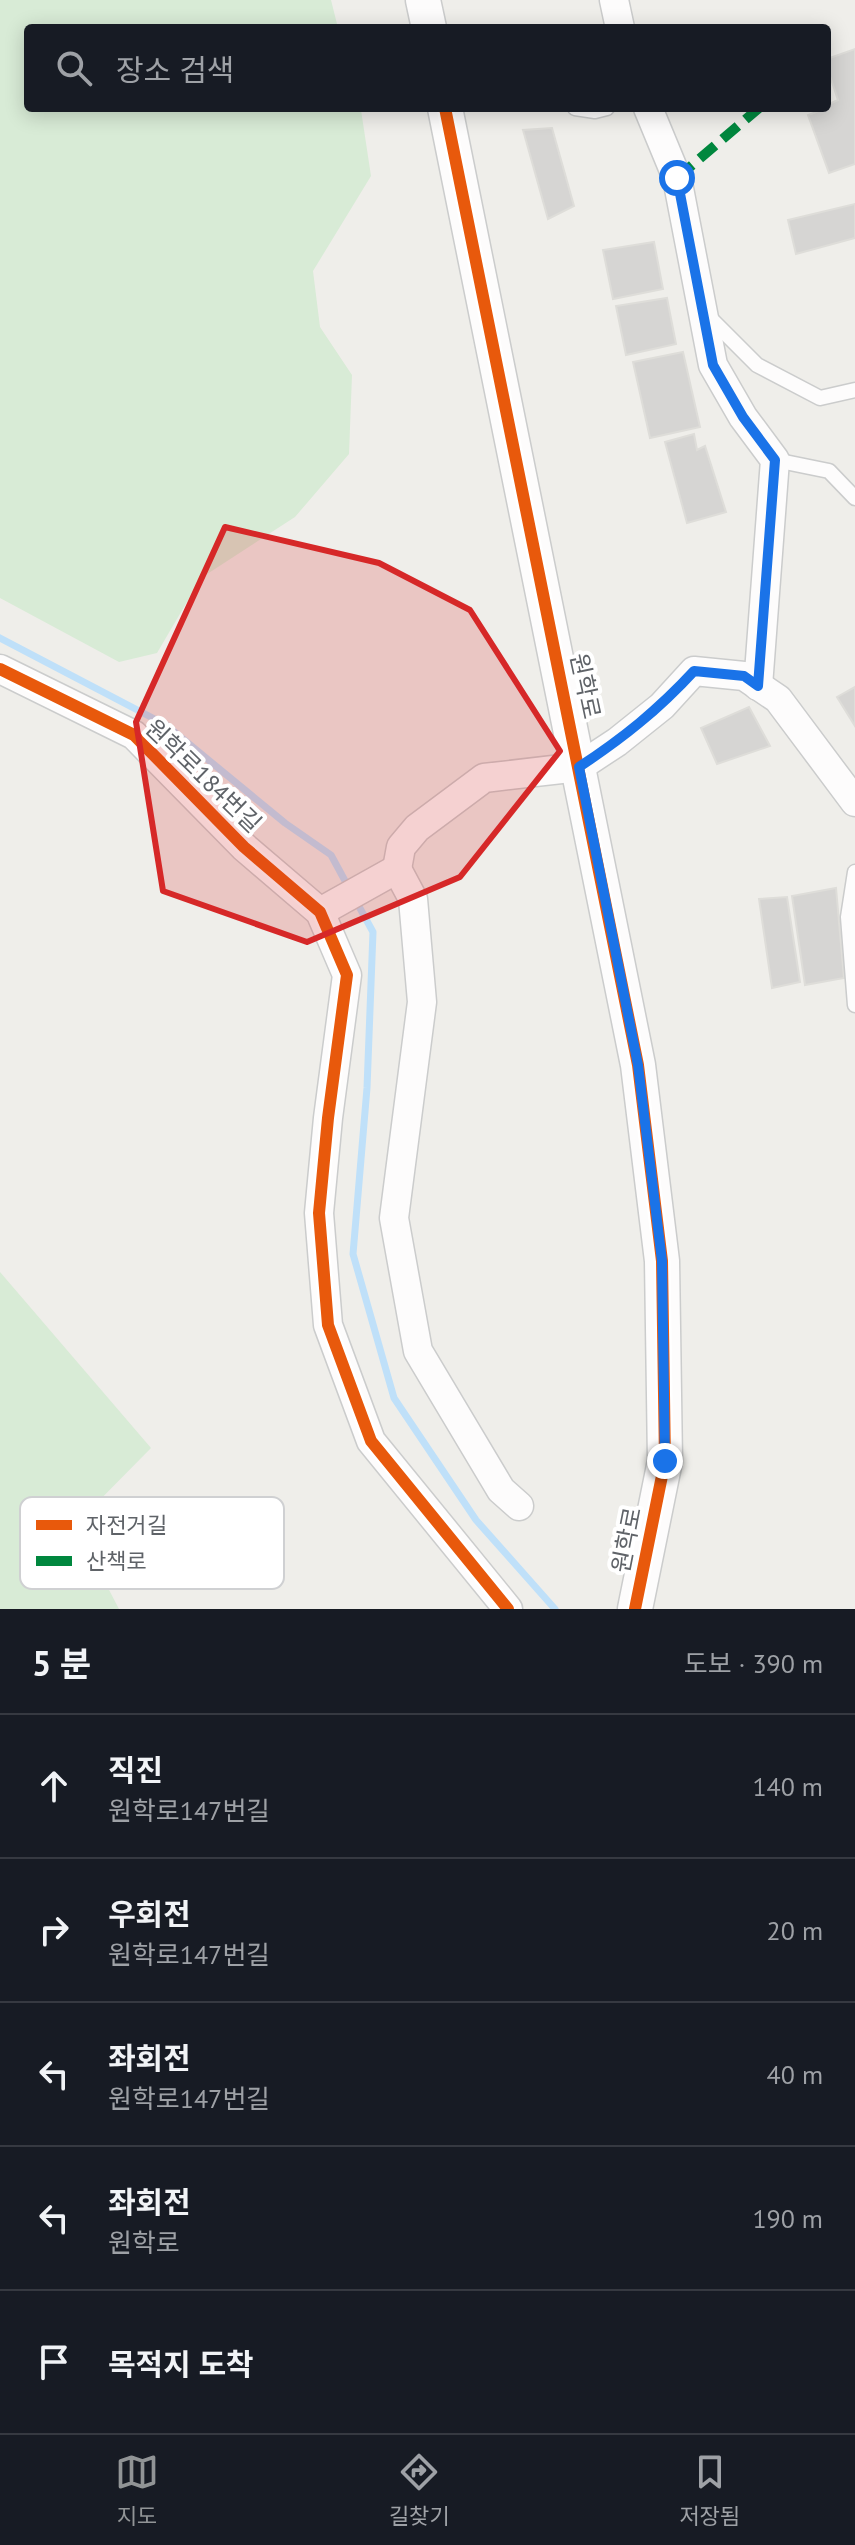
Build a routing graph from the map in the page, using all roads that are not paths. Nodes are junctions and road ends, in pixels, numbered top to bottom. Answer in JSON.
{"nodes":[{"id":1,"x":423,"y":0,"type":"edge"},
{"id":2,"x":614,"y":0,"type":"edge"},
{"id":3,"x":428,"y":24,"type":"edge"},
{"id":4,"x":619,"y":24,"type":"edge"},
{"id":5,"x":446,"y":112,"type":"edge"},
{"id":6,"x":650,"y":112,"type":"edge"},
{"id":7,"x":703,"y":311,"type":"junction"},
{"id":8,"x":855,"y":390,"type":"edge"},
{"id":9,"x":775,"y":460,"type":"junction"},
{"id":10,"x":855,"y":498,"type":"edge"},
{"id":11,"x":0,"y":669,"type":"edge"},
{"id":12,"x":758,"y":686,"type":"junction"},
{"id":13,"x":579,"y":767,"type":"junction"},
{"id":14,"x":855,"y":802,"type":"edge"},
{"id":15,"x":855,"y":872,"type":"edge"},
{"id":16,"x":388,"y":874,"type":"junction"},
{"id":17,"x":328,"y":907,"type":"junction"},
{"id":18,"x":855,"y":1005,"type":"edge"},
{"id":19,"x":519,"y":1506,"type":"dead end"},
{"id":20,"x":508,"y":1609,"type":"edge"},
{"id":21,"x":635,"y":1609,"type":"edge"}],
"edges":[{"from":1,"to":3,"type":"street"},
{"from":2,"to":4,"type":"street"},
{"from":5,"to":13,"type":"street","name":"원학로"},
{"from":6,"to":7,"type":"street"},
{"from":7,"to":8,"type":"lane"},
{"from":7,"to":9,"type":"street"},
{"from":9,"to":10,"type":"lane"},
{"from":9,"to":12,"type":"street"},
{"from":11,"to":17,"type":"street","name":"원학로184번길"},
{"from":12,"to":13,"type":"street"},
{"from":12,"to":14,"type":"street"},
{"from":13,"to":16,"type":"street"},
{"from":13,"to":21,"type":"street","name":"원학로"},
{"from":15,"to":18,"type":"lane"},
{"from":16,"to":17,"type":"street"},
{"from":16,"to":19,"type":"street"},
{"from":17,"to":20,"type":"street"}]}
